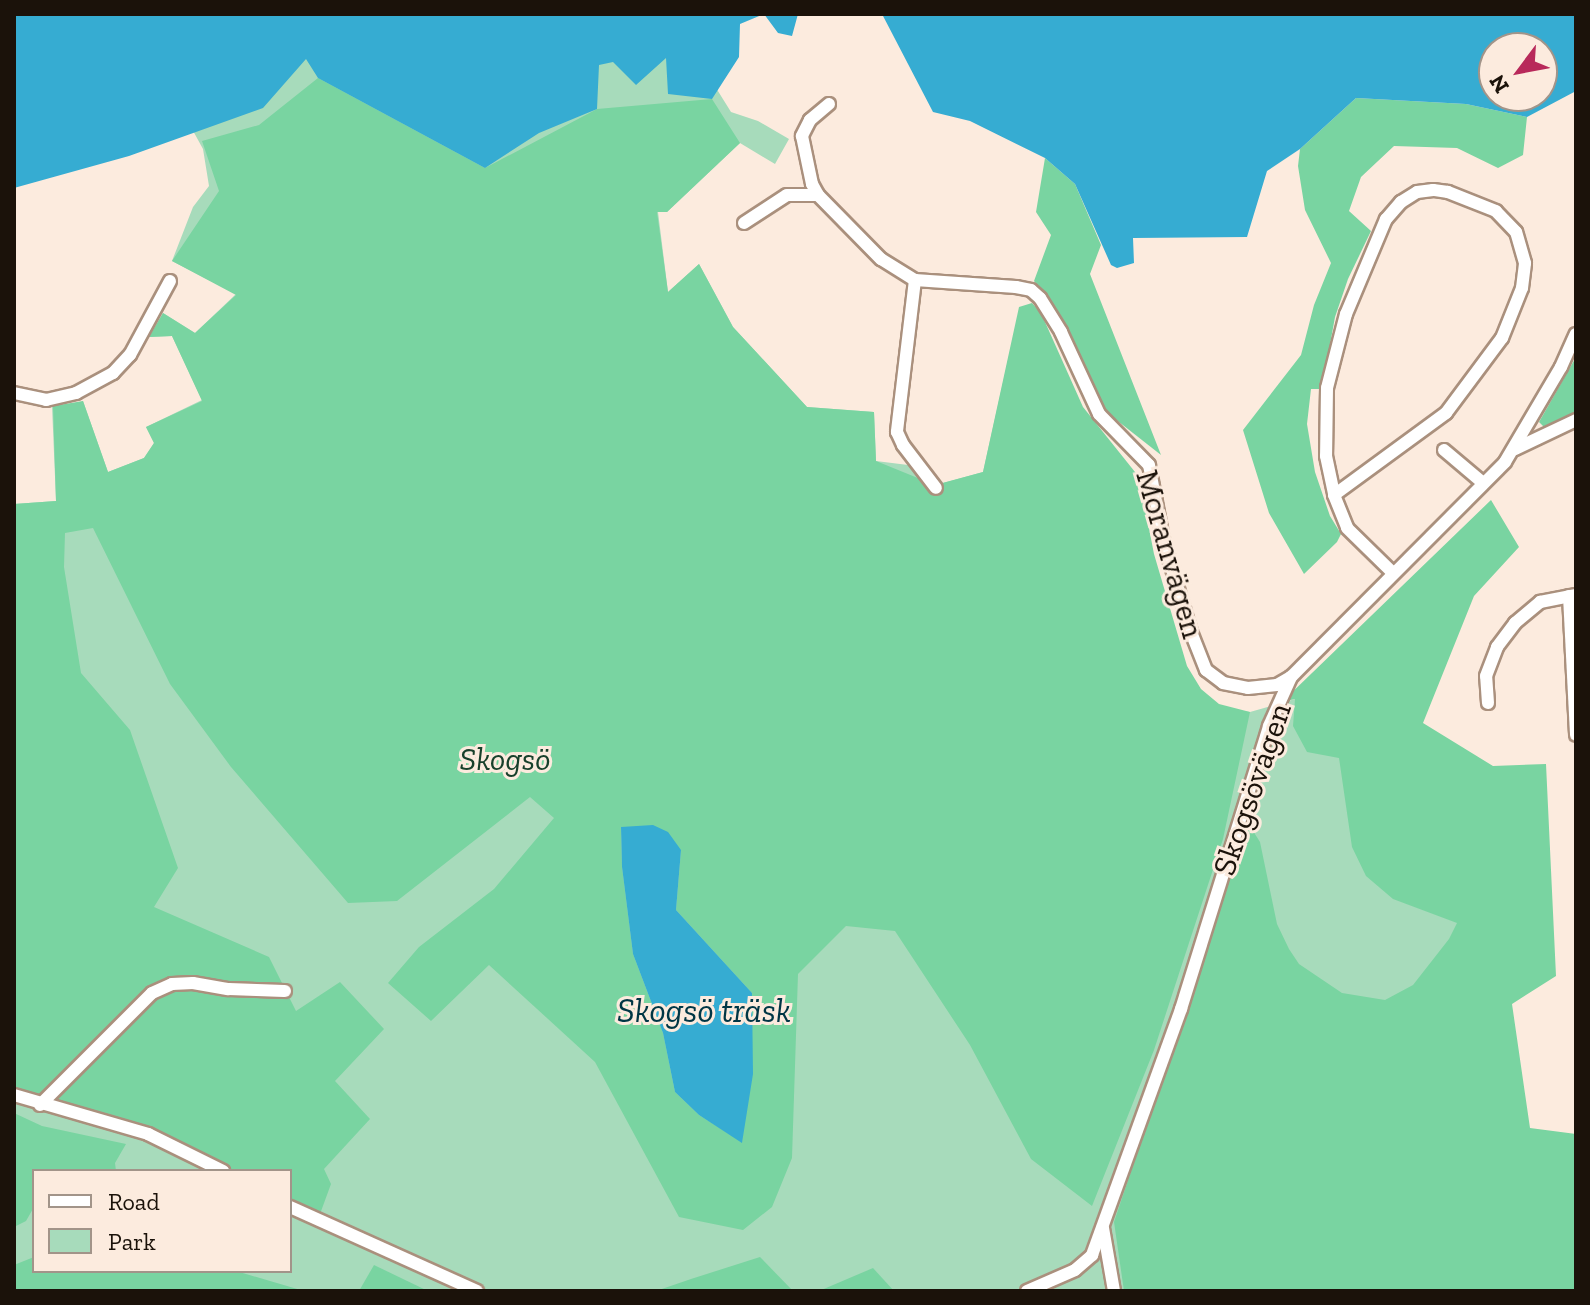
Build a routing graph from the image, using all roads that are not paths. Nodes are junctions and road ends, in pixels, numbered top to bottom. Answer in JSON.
{"nodes":[{"id":1,"x":829,"y":104,"type":"dead end"},
{"id":2,"x":818,"y":195,"type":"junction"},
{"id":3,"x":744,"y":223,"type":"dead end"},
{"id":4,"x":915,"y":280,"type":"junction"},
{"id":5,"x":170,"y":281,"type":"dead end"},
{"id":6,"x":1576,"y":334,"type":"edge"},
{"id":7,"x":14,"y":393,"type":"edge"},
{"id":8,"x":1576,"y":420,"type":"edge"},
{"id":9,"x":1515,"y":449,"type":"junction"},
{"id":10,"x":1444,"y":450,"type":"dead end"},
{"id":11,"x":1483,"y":483,"type":"junction"},
{"id":12,"x":936,"y":488,"type":"dead end"},
{"id":13,"x":1334,"y":495,"type":"junction"},
{"id":14,"x":1393,"y":573,"type":"junction"},
{"id":15,"x":1572,"y":596,"type":"edge"},
{"id":16,"x":1291,"y":677,"type":"junction"},
{"id":17,"x":1488,"y":703,"type":"dead end"},
{"id":18,"x":1576,"y":735,"type":"edge"},
{"id":19,"x":285,"y":991,"type":"dead end"},
{"id":20,"x":14,"y":1095,"type":"edge"},
{"id":21,"x":40,"y":1105,"type":"junction"},
{"id":22,"x":219,"y":1169,"type":"edge"},
{"id":23,"x":292,"y":1208,"type":"edge"},
{"id":24,"x":1103,"y":1228,"type":"junction"},
{"id":25,"x":477,"y":1291,"type":"edge"},
{"id":26,"x":1027,"y":1291,"type":"edge"},
{"id":27,"x":1114,"y":1291,"type":"edge"}],
"edges":[{"from":1,"to":2,"type":"street","name":"Moranvägen"},
{"from":2,"to":3,"type":"street"},
{"from":2,"to":4,"type":"street","name":"Moranvägen"},
{"from":4,"to":12,"type":"street"},
{"from":4,"to":16,"type":"street","name":"Moranvägen"},
{"from":5,"to":7,"type":"street"},
{"from":6,"to":9,"type":"street","name":"Skogsövägen"},
{"from":8,"to":9,"type":"street"},
{"from":9,"to":11,"type":"street","name":"Skogsövägen"},
{"from":10,"to":11,"type":"street"},
{"from":11,"to":14,"type":"street","name":"Skogsövägen"},
{"from":13,"to":13,"type":"street"},
{"from":13,"to":14,"type":"street"},
{"from":14,"to":16,"type":"street","name":"Skogsövägen"},
{"from":15,"to":17,"type":"street"},
{"from":15,"to":18,"type":"street"},
{"from":16,"to":24,"type":"street","name":"Skogsövägen"},
{"from":19,"to":21,"type":"street"},
{"from":20,"to":21,"type":"street"},
{"from":21,"to":22,"type":"street"},
{"from":23,"to":25,"type":"street"},
{"from":24,"to":26,"type":"street","name":"Skogsövägen"},
{"from":24,"to":27,"type":"street"}]}
